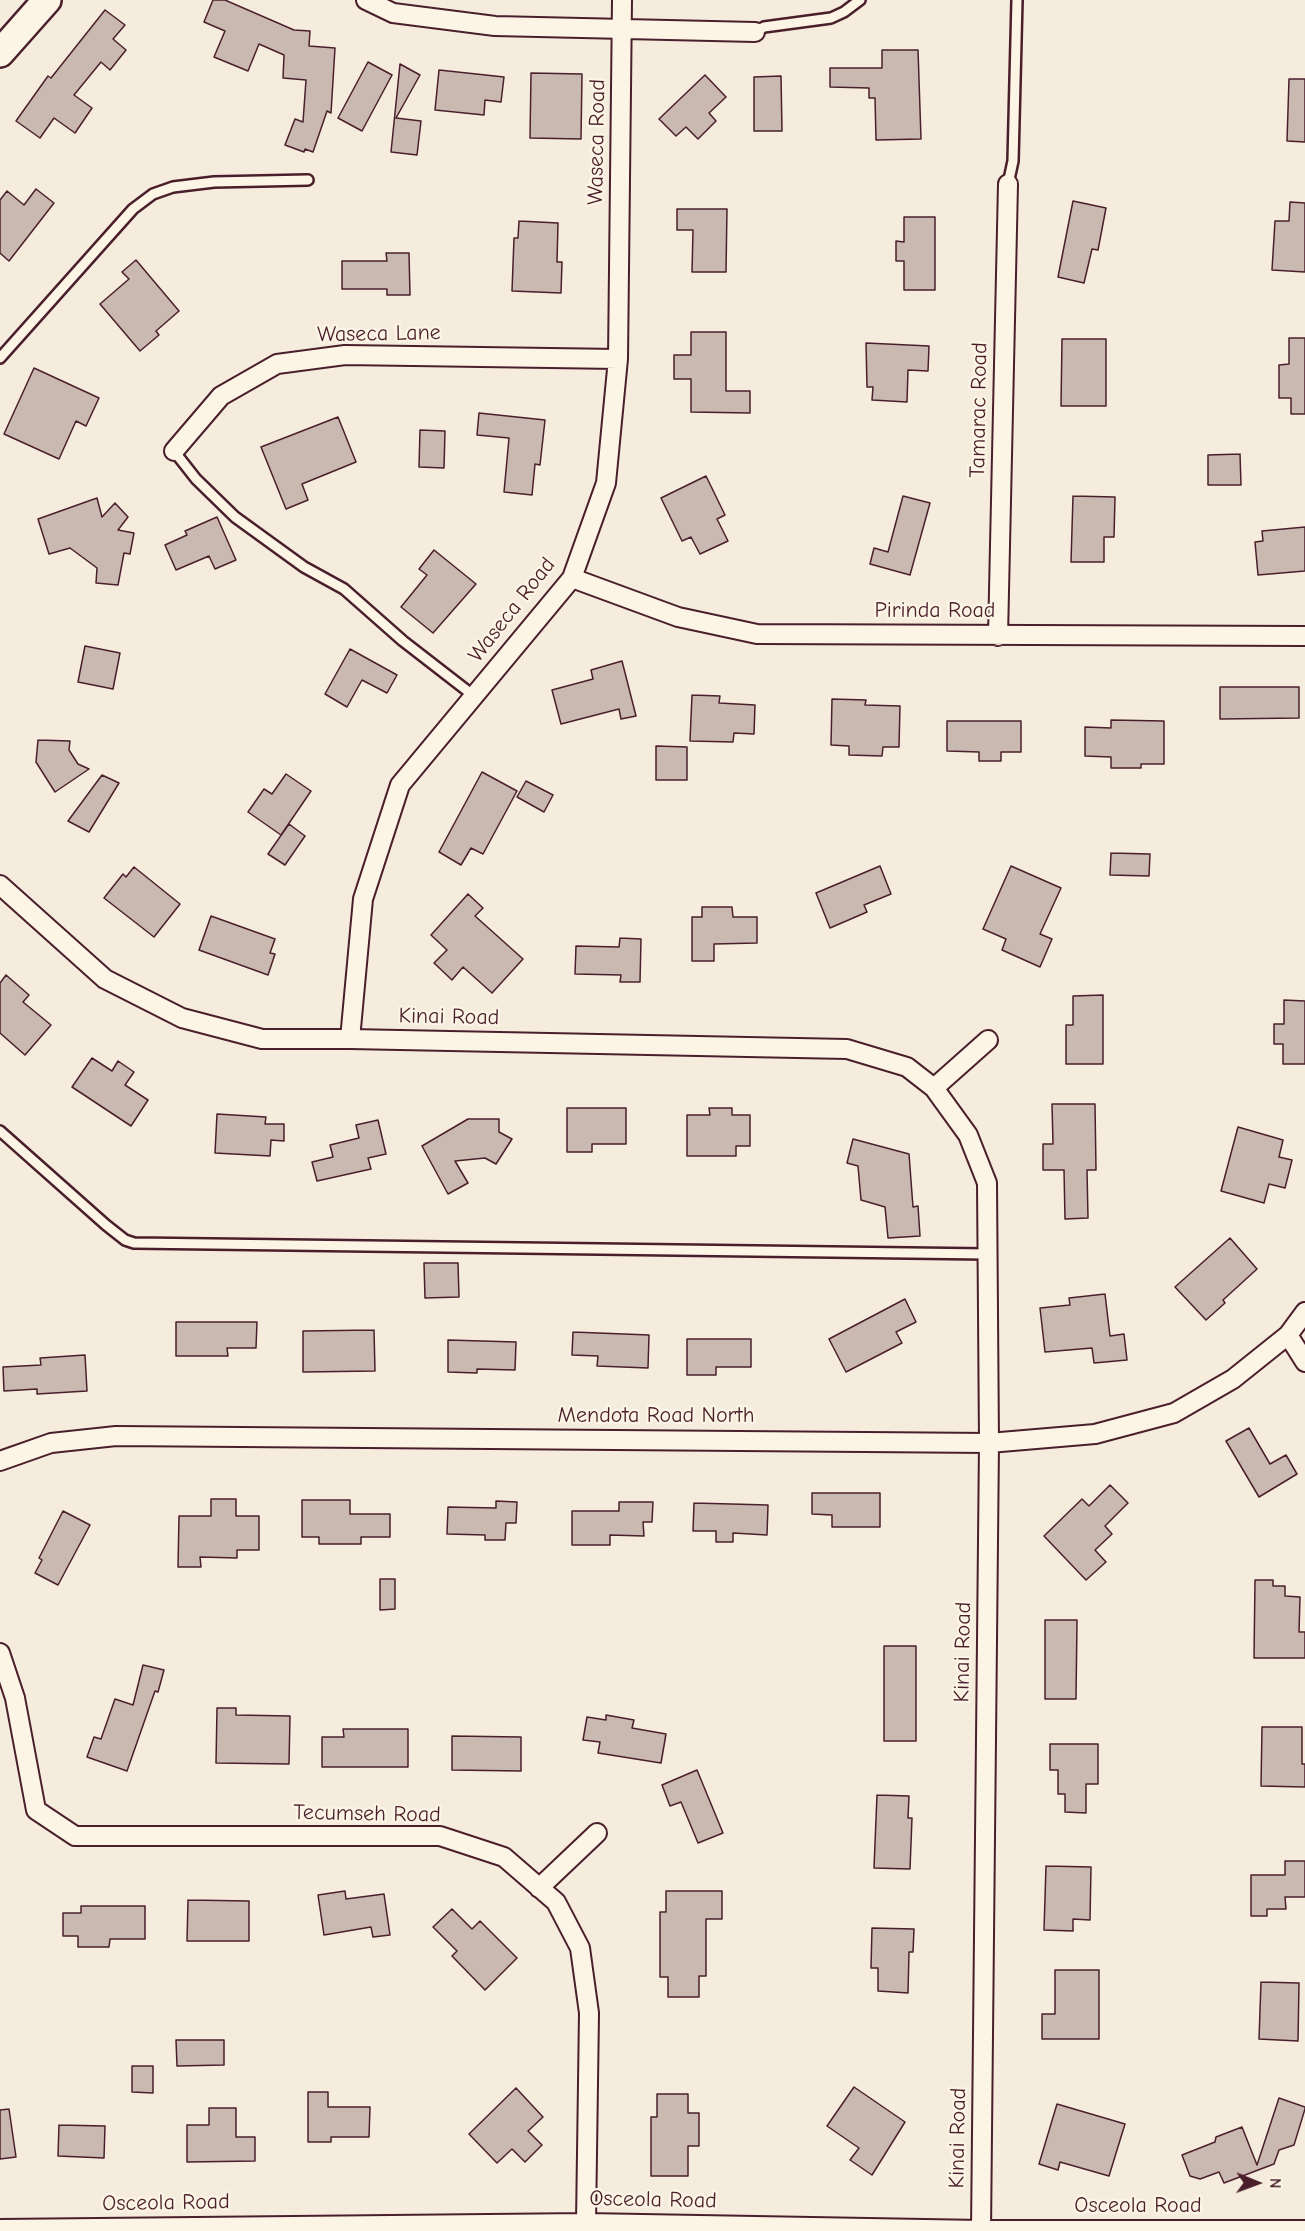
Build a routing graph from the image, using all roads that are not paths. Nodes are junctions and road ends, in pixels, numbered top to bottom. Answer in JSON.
{"nodes":[{"id":1,"x":47,"y":0,"type":"edge"},
{"id":2,"x":366,"y":0,"type":"edge"},
{"id":3,"x":622,"y":0,"type":"edge"},
{"id":4,"x":861,"y":0,"type":"edge"},
{"id":5,"x":1017,"y":0,"type":"edge"},
{"id":6,"x":623,"y":28,"type":"junction"},
{"id":7,"x":755,"y":32,"type":"joint"},
{"id":8,"x":0,"y":53,"type":"edge"},
{"id":9,"x":308,"y":180,"type":"dead end"},
{"id":10,"x":1008,"y":184,"type":"joint"},
{"id":11,"x":0,"y":358,"type":"edge"},
{"id":12,"x":618,"y":360,"type":"junction"},
{"id":13,"x":174,"y":451,"type":"joint"},
{"id":14,"x":572,"y":578,"type":"junction"},
{"id":15,"x":998,"y":636,"type":"junction"},
{"id":16,"x":1305,"y":636,"type":"edge"},
{"id":17,"x":474,"y":696,"type":"junction"},
{"id":18,"x":0,"y":885,"type":"edge"},
{"id":19,"x":350,"y":1038,"type":"junction"},
{"id":20,"x":988,"y":1040,"type":"dead end"},
{"id":21,"x":934,"y":1089,"type":"junction"},
{"id":22,"x":0,"y":1131,"type":"edge"},
{"id":23,"x":987,"y":1254,"type":"junction"},
{"id":24,"x":1305,"y":1312,"type":"edge"},
{"id":25,"x":1288,"y":1335,"type":"junction"},
{"id":26,"x":1305,"y":1362,"type":"edge"},
{"id":27,"x":989,"y":1443,"type":"junction"},
{"id":28,"x":0,"y":1461,"type":"edge"},
{"id":29,"x":0,"y":1653,"type":"edge"},
{"id":30,"x":597,"y":1833,"type":"dead end"},
{"id":31,"x":539,"y":1888,"type":"junction"},
{"id":32,"x":586,"y":2223,"type":"junction"},
{"id":33,"x":0,"y":2229,"type":"edge"},
{"id":34,"x":981,"y":2230,"type":"edge"},
{"id":35,"x":1305,"y":2230,"type":"edge"}],
"edges":[{"from":1,"to":8,"type":"main road"},
{"from":2,"to":6,"type":"street"},
{"from":3,"to":6,"type":"street","name":"Waseca Road"},
{"from":4,"to":7,"type":"lane"},
{"from":5,"to":10,"type":"lane"},
{"from":6,"to":7,"type":"street"},
{"from":6,"to":12,"type":"street","name":"Waseca Road"},
{"from":9,"to":11,"type":"lane"},
{"from":10,"to":15,"type":"street","name":"Tamarac Road"},
{"from":12,"to":13,"type":"street","name":"Waseca Lane"},
{"from":12,"to":14,"type":"street","name":"Waseca Road"},
{"from":13,"to":17,"type":"lane"},
{"from":14,"to":15,"type":"street","name":"Pirinda Road"},
{"from":14,"to":17,"type":"street","name":"Waseca Road"},
{"from":15,"to":16,"type":"street","name":"Pirinda Road"},
{"from":17,"to":19,"type":"street","name":"Waseca Road"},
{"from":18,"to":19,"type":"street","name":"Kinai Road"},
{"from":19,"to":21,"type":"street","name":"Kinai Road"},
{"from":20,"to":21,"type":"street"},
{"from":21,"to":23,"type":"street","name":"Kinai Road"},
{"from":22,"to":23,"type":"lane"},
{"from":23,"to":27,"type":"street","name":"Kinai Road"},
{"from":24,"to":25,"type":"street","name":"Mendota Road North"},
{"from":25,"to":26,"type":"street"},
{"from":25,"to":27,"type":"street","name":"Mendota Road North"},
{"from":27,"to":28,"type":"street","name":"Mendota Road North"},
{"from":27,"to":34,"type":"street","name":"Kinai Road"},
{"from":29,"to":31,"type":"street","name":"Tecumseh Road"},
{"from":30,"to":31,"type":"street"},
{"from":31,"to":32,"type":"street","name":"Tecumseh Road"},
{"from":32,"to":33,"type":"street","name":"Osceola Road"},
{"from":32,"to":34,"type":"street","name":"Osceola Road"},
{"from":34,"to":35,"type":"street","name":"Osceola Road"}]}
